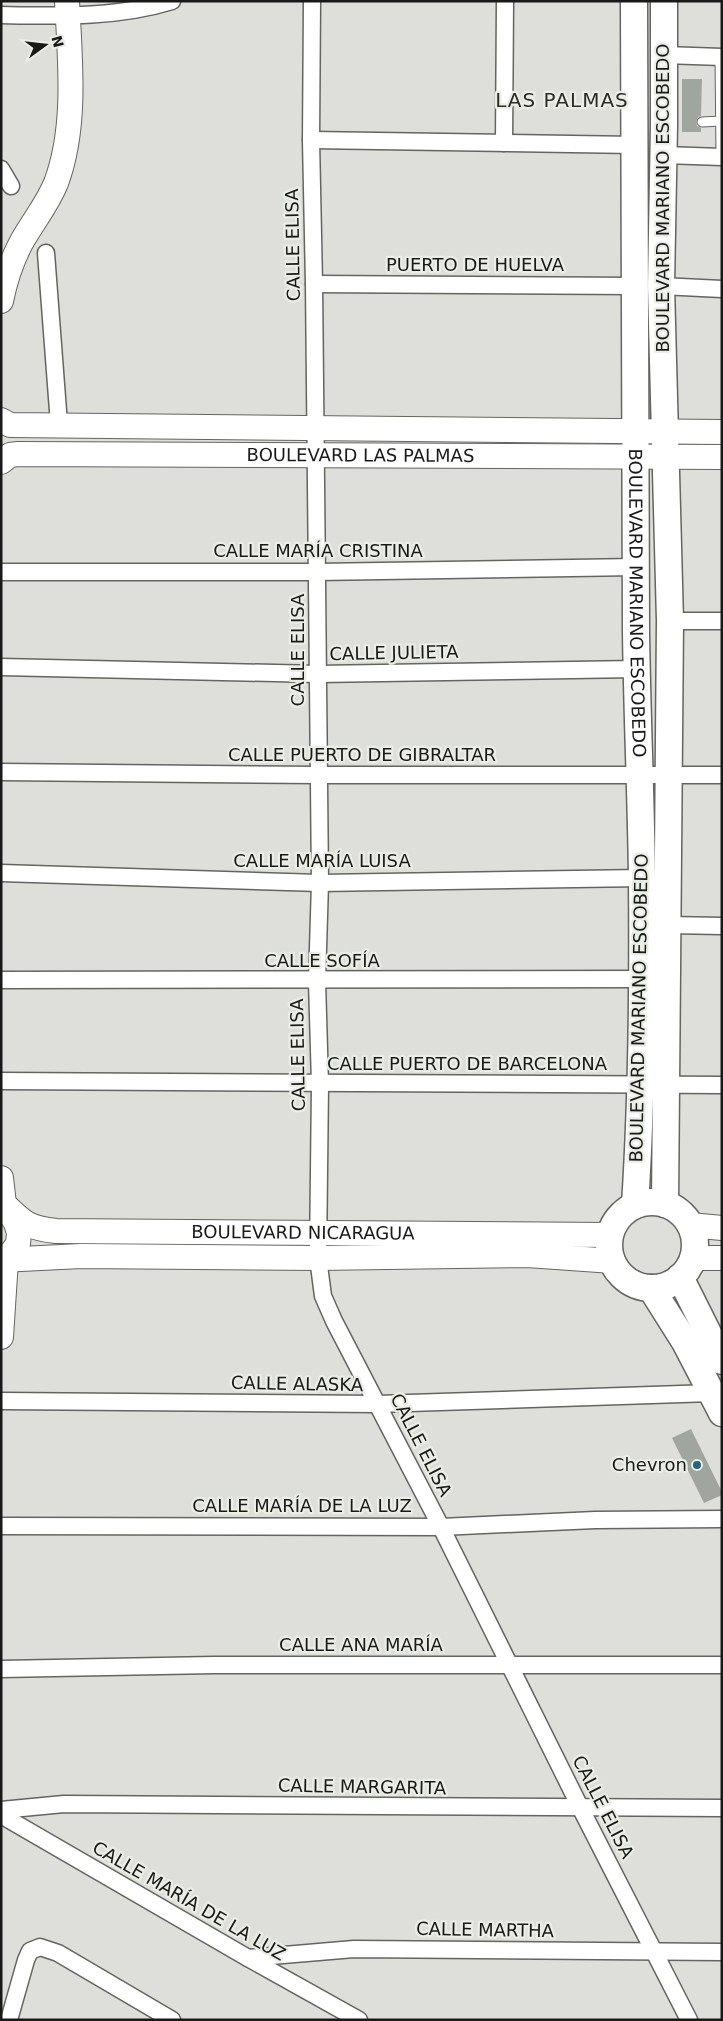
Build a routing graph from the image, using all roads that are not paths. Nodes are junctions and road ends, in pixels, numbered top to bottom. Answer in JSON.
{"nodes":[{"id":1,"x":172,"y":1,"type":"edge"},
{"id":2,"x":312,"y":1,"type":"edge"},
{"id":3,"x":505,"y":1,"type":"edge"},
{"id":4,"x":634,"y":1,"type":"edge"},
{"id":5,"x":664,"y":1,"type":"edge"},
{"id":6,"x":67,"y":8,"type":"edge"},
{"id":7,"x":1,"y":15,"type":"edge"},
{"id":8,"x":664,"y":55,"type":"junction"},
{"id":9,"x":721,"y":57,"type":"edge"},
{"id":10,"x":721,"y":121,"type":"edge"},
{"id":11,"x":702,"y":122,"type":"dead end"},
{"id":12,"x":311,"y":140,"type":"junction"},
{"id":13,"x":504,"y":143,"type":"junction"},
{"id":14,"x":635,"y":145,"type":"junction"},
{"id":15,"x":664,"y":155,"type":"junction"},
{"id":16,"x":721,"y":157,"type":"edge"},
{"id":17,"x":1,"y":169,"type":"edge"},
{"id":18,"x":11,"y":186,"type":"dead end"},
{"id":19,"x":46,"y":253,"type":"dead end"},
{"id":20,"x":314,"y":284,"type":"junction"},
{"id":21,"x":649,"y":286,"type":"junction"},
{"id":22,"x":722,"y":288,"type":"edge"},
{"id":23,"x":1,"y":301,"type":"edge"},
{"id":24,"x":5,"y":422,"type":"edge"},
{"id":25,"x":60,"y":424,"type":"junction"},
{"id":26,"x":314,"y":427,"type":"junction"},
{"id":27,"x":634,"y":430,"type":"junction"},
{"id":28,"x":664,"y":431,"type":"junction"},
{"id":29,"x":722,"y":432,"type":"edge"},
{"id":30,"x":315,"y":455,"type":"junction"},
{"id":31,"x":722,"y":457,"type":"edge"},
{"id":32,"x":635,"y":458,"type":"junction"},
{"id":33,"x":665,"y":458,"type":"junction"},
{"id":34,"x":6,"y":459,"type":"edge"},
{"id":35,"x":636,"y":567,"type":"junction"},
{"id":36,"x":1,"y":572,"type":"edge"},
{"id":37,"x":318,"y":572,"type":"junction"},
{"id":38,"x":722,"y":621,"type":"edge"},
{"id":39,"x":670,"y":622,"type":"junction"},
{"id":40,"x":1,"y":667,"type":"edge"},
{"id":41,"x":637,"y":669,"type":"junction"},
{"id":42,"x":318,"y":674,"type":"junction"},
{"id":43,"x":1,"y":772,"type":"edge"},
{"id":44,"x":669,"y":775,"type":"junction"},
{"id":45,"x":722,"y":775,"type":"edge"},
{"id":46,"x":319,"y":776,"type":"junction"},
{"id":47,"x":640,"y":776,"type":"junction"},
{"id":48,"x":1,"y":873,"type":"edge"},
{"id":49,"x":642,"y":878,"type":"junction"},
{"id":50,"x":320,"y":883,"type":"junction"},
{"id":51,"x":668,"y":925,"type":"junction"},
{"id":52,"x":722,"y":926,"type":"edge"},
{"id":53,"x":642,"y":979,"type":"junction"},
{"id":54,"x":1,"y":980,"type":"edge"},
{"id":55,"x":317,"y":981,"type":"junction"},
{"id":56,"x":1,"y":1082,"type":"edge"},
{"id":57,"x":320,"y":1084,"type":"junction"},
{"id":58,"x":639,"y":1085,"type":"junction"},
{"id":59,"x":667,"y":1085,"type":"junction"},
{"id":60,"x":722,"y":1085,"type":"edge"},
{"id":61,"x":1,"y":1178,"type":"edge"},
{"id":62,"x":665,"y":1204,"type":"junction"},
{"id":63,"x":635,"y":1205,"type":"junction"},
{"id":64,"x":3,"y":1208,"type":"edge"},
{"id":65,"x":690,"y":1225,"type":"junction"},
{"id":66,"x":722,"y":1228,"type":"edge"},
{"id":67,"x":318,"y":1233,"type":"junction"},
{"id":68,"x":612,"y":1248,"type":"junction"},
{"id":69,"x":3,"y":1258,"type":"edge"},
{"id":70,"x":318,"y":1258,"type":"junction"},
{"id":71,"x":722,"y":1258,"type":"edge"},
{"id":72,"x":687,"y":1268,"type":"junction"},
{"id":73,"x":651,"y":1288,"type":"junction"},
{"id":74,"x":1,"y":1337,"type":"edge"},
{"id":75,"x":722,"y":1360,"type":"edge"},
{"id":76,"x":1,"y":1401,"type":"edge"},
{"id":77,"x":717,"y":1403,"type":"edge"},
{"id":78,"x":378,"y":1404,"type":"junction"},
{"id":79,"x":722,"y":1519,"type":"edge"},
{"id":80,"x":1,"y":1526,"type":"edge"},
{"id":81,"x":441,"y":1527,"type":"junction"},
{"id":82,"x":509,"y":1664,"type":"junction"},
{"id":83,"x":722,"y":1665,"type":"edge"},
{"id":84,"x":1,"y":1669,"type":"edge"},
{"id":85,"x":722,"y":1808,"type":"edge"},
{"id":86,"x":581,"y":1809,"type":"junction"},
{"id":87,"x":1,"y":1810,"type":"edge"},
{"id":88,"x":1,"y":1815,"type":"edge"},
{"id":89,"x":656,"y":1952,"type":"junction"},
{"id":90,"x":722,"y":1952,"type":"edge"},
{"id":91,"x":248,"y":1958,"type":"junction"},
{"id":92,"x":9,"y":2020,"type":"edge"},
{"id":93,"x":172,"y":2020,"type":"edge"},
{"id":94,"x":358,"y":2020,"type":"edge"},
{"id":95,"x":689,"y":2020,"type":"edge"}],
"edges":[{"from":1,"to":6,"type":"street"},
{"from":2,"to":12,"type":"street","name":"CALLE ELISA"},
{"from":3,"to":13,"type":"street"},
{"from":4,"to":14,"type":"main road","name":"BOULEVARD MARIANO ESCOBEDO"},
{"from":5,"to":8,"type":"main road","name":"BOULEVARD MARIANO ESCOBEDO"},
{"from":6,"to":7,"type":"street"},
{"from":6,"to":23,"type":"street"},
{"from":8,"to":9,"type":"street"},
{"from":8,"to":15,"type":"main road","name":"BOULEVARD MARIANO ESCOBEDO"},
{"from":9,"to":10,"type":"lane"},
{"from":10,"to":11,"type":"lane"},
{"from":10,"to":16,"type":"lane"},
{"from":12,"to":13,"type":"street"},
{"from":12,"to":20,"type":"street","name":"CALLE ELISA"},
{"from":13,"to":14,"type":"street"},
{"from":14,"to":21,"type":"main road","name":"BOULEVARD MARIANO ESCOBEDO"},
{"from":15,"to":16,"type":"street"},
{"from":15,"to":21,"type":"main road","name":"BOULEVARD MARIANO ESCOBEDO"},
{"from":17,"to":18,"type":"street"},
{"from":19,"to":25,"type":"street"},
{"from":20,"to":21,"type":"street","name":"PUERTO DE HUELVA"},
{"from":20,"to":26,"type":"street","name":"CALLE ELISA"},
{"from":21,"to":22,"type":"street","name":"PUERTO DE HUELVA"},
{"from":21,"to":27,"type":"main road","name":"BOULEVARD MARIANO ESCOBEDO"},
{"from":21,"to":28,"type":"main road","name":"BOULEVARD MARIANO ESCOBEDO"},
{"from":24,"to":25,"type":"street","name":"BOULEVARD LAS PALMAS"},
{"from":24,"to":34,"type":"street"},
{"from":25,"to":26,"type":"street","name":"BOULEVARD LAS PALMAS"},
{"from":26,"to":27,"type":"street","name":"BOULEVARD LAS PALMAS"},
{"from":26,"to":30,"type":"street","name":"CALLE ELISA"},
{"from":27,"to":28,"type":"street","name":"BOULEVARD LAS PALMAS"},
{"from":27,"to":32,"type":"main road","name":"BOULEVARD MARIANO ESCOBEDO"},
{"from":28,"to":29,"type":"street","name":"BOULEVARD LAS PALMAS"},
{"from":28,"to":33,"type":"main road","name":"BOULEVARD MARIANO ESCOBEDO"},
{"from":30,"to":32,"type":"street","name":"BOULEVARD LAS PALMAS"},
{"from":30,"to":34,"type":"street","name":"BOULEVARD LAS PALMAS"},
{"from":30,"to":37,"type":"street","name":"CALLE ELISA"},
{"from":31,"to":33,"type":"street","name":"BOULEVARD LAS PALMAS"},
{"from":32,"to":33,"type":"street","name":"BOULEVARD LAS PALMAS"},
{"from":32,"to":35,"type":"main road","name":"BOULEVARD MARIANO ESCOBEDO"},
{"from":33,"to":39,"type":"main road","name":"BOULEVARD MARIANO ESCOBEDO"},
{"from":35,"to":37,"type":"street","name":"CALLE MARÍA CRISTINA"},
{"from":35,"to":41,"type":"main road","name":"BOULEVARD MARIANO ESCOBEDO"},
{"from":36,"to":37,"type":"street","name":"CALLE MARÍA CRISTINA"},
{"from":37,"to":42,"type":"street","name":"CALLE ELISA"},
{"from":38,"to":39,"type":"street"},
{"from":39,"to":44,"type":"main road","name":"BOULEVARD MARIANO ESCOBEDO"},
{"from":40,"to":42,"type":"street","name":"CALLE JULIETA"},
{"from":41,"to":42,"type":"street","name":"CALLE JULIETA"},
{"from":41,"to":47,"type":"main road","name":"BOULEVARD MARIANO ESCOBEDO"},
{"from":42,"to":46,"type":"street","name":"CALLE ELISA"},
{"from":43,"to":46,"type":"street","name":"CALLE PUERTO DE GIBRALTAR"},
{"from":44,"to":45,"type":"street","name":"CALLE PUERTO DE GIBRALTAR"},
{"from":44,"to":47,"type":"street","name":"CALLE PUERTO DE GIBRALTAR"},
{"from":44,"to":51,"type":"main road","name":"BOULEVARD MARIANO ESCOBEDO"},
{"from":46,"to":47,"type":"street","name":"CALLE PUERTO DE GIBRALTAR"},
{"from":46,"to":50,"type":"street","name":"CALLE ELISA"},
{"from":47,"to":49,"type":"main road","name":"BOULEVARD MARIANO ESCOBEDO"},
{"from":48,"to":50,"type":"street","name":"CALLE MARÍA LUISA"},
{"from":49,"to":50,"type":"street","name":"CALLE MARÍA LUISA"},
{"from":49,"to":53,"type":"main road","name":"BOULEVARD MARIANO ESCOBEDO"},
{"from":50,"to":55,"type":"street","name":"CALLE ELISA"},
{"from":51,"to":52,"type":"street"},
{"from":51,"to":59,"type":"main road","name":"BOULEVARD MARIANO ESCOBEDO"},
{"from":53,"to":55,"type":"street","name":"CALLE SOFÍA"},
{"from":53,"to":58,"type":"main road","name":"BOULEVARD MARIANO ESCOBEDO"},
{"from":54,"to":55,"type":"street","name":"CALLE SOFÍA"},
{"from":55,"to":57,"type":"street","name":"CALLE ELISA"},
{"from":56,"to":57,"type":"street","name":"CALLE PUERTO DE BARCELONA"},
{"from":57,"to":58,"type":"street","name":"CALLE PUERTO DE BARCELONA"},
{"from":57,"to":67,"type":"street","name":"CALLE ELISA"},
{"from":58,"to":59,"type":"street","name":"CALLE PUERTO DE BARCELONA"},
{"from":58,"to":63,"type":"main road","name":"BOULEVARD MARIANO ESCOBEDO"},
{"from":59,"to":60,"type":"street","name":"CALLE PUERTO DE BARCELONA"},
{"from":59,"to":62,"type":"main road","name":"BOULEVARD MARIANO ESCOBEDO"},
{"from":61,"to":64,"type":"street"},
{"from":62,"to":63,"type":"main road"},
{"from":62,"to":65,"type":"main road"},
{"from":63,"to":68,"type":"main road"},
{"from":64,"to":67,"type":"street","name":"BOULEVARD NICARAGUA"},
{"from":64,"to":69,"type":"street"},
{"from":65,"to":66,"type":"street"},
{"from":65,"to":72,"type":"main road"},
{"from":67,"to":68,"type":"street","name":"BOULEVARD NICARAGUA"},
{"from":67,"to":70,"type":"street","name":"CALLE ELISA"},
{"from":68,"to":70,"type":"street","name":"BOULEVARD NICARAGUA"},
{"from":68,"to":73,"type":"main road"},
{"from":69,"to":70,"type":"street","name":"BOULEVARD NICARAGUA"},
{"from":69,"to":74,"type":"street"},
{"from":70,"to":78,"type":"street","name":"CALLE ELISA"},
{"from":71,"to":72,"type":"street"},
{"from":72,"to":73,"type":"main road"},
{"from":72,"to":75,"type":"main road"},
{"from":73,"to":77,"type":"main road"},
{"from":76,"to":78,"type":"street","name":"CALLE ALASKA"},
{"from":77,"to":78,"type":"street","name":"CALLE ALASKA"},
{"from":78,"to":81,"type":"street","name":"CALLE ELISA"},
{"from":79,"to":81,"type":"street","name":"CALLE MARÍA DE LA LUZ"},
{"from":80,"to":81,"type":"street","name":"CALLE MARÍA DE LA LUZ"},
{"from":81,"to":82,"type":"street","name":"CALLE ELISA"},
{"from":82,"to":83,"type":"street","name":"CALLE ANA MARÍA"},
{"from":82,"to":84,"type":"street","name":"CALLE ANA MARÍA"},
{"from":82,"to":86,"type":"street","name":"CALLE ELISA"},
{"from":85,"to":86,"type":"street","name":"CALLE MARGARITA"},
{"from":86,"to":87,"type":"street","name":"CALLE MARGARITA"},
{"from":86,"to":89,"type":"street","name":"CALLE ELISA"},
{"from":88,"to":91,"type":"street","name":"CALLE MARÍA DE LA LUZ"},
{"from":89,"to":90,"type":"street","name":"CALLE MARTHA"},
{"from":89,"to":91,"type":"street","name":"CALLE MARTHA"},
{"from":89,"to":95,"type":"street","name":"CALLE ELISA"},
{"from":91,"to":94,"type":"street","name":"CALLE MARÍA DE LA LUZ"},
{"from":92,"to":93,"type":"street"}]}
